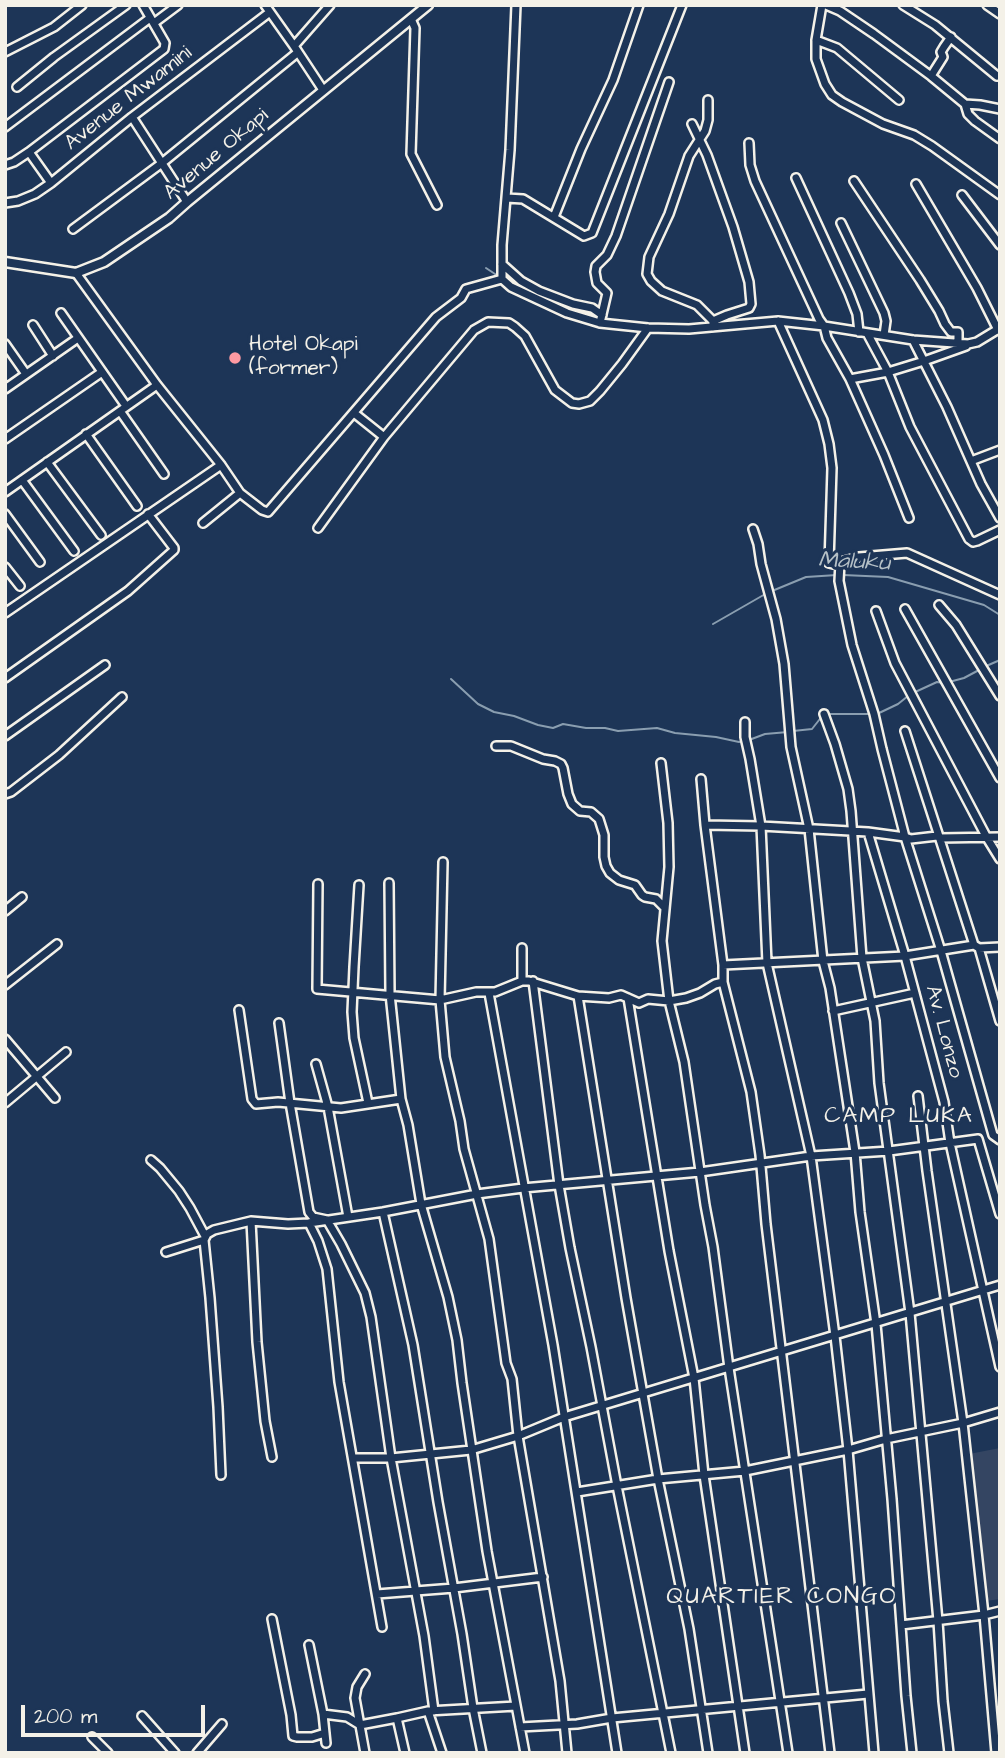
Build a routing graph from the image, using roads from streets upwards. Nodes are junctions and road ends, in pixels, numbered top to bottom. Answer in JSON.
{"nodes":[{"id":1,"x":82,"y":5,"type":"edge"},
{"id":2,"x":126,"y":5,"type":"edge"},
{"id":3,"x":143,"y":5,"type":"edge"},
{"id":4,"x":178,"y":5,"type":"edge"},
{"id":5,"x":330,"y":5,"type":"edge"},
{"id":6,"x":428,"y":5,"type":"edge"},
{"id":7,"x":516,"y":5,"type":"edge"},
{"id":8,"x":639,"y":5,"type":"edge"},
{"id":9,"x":681,"y":5,"type":"edge"},
{"id":10,"x":824,"y":5,"type":"edge"},
{"id":11,"x":904,"y":5,"type":"edge"},
{"id":12,"x":987,"y":5,"type":"edge"},
{"id":13,"x":267,"y":9,"type":"edge"},
{"id":14,"x":1000,"y":14,"type":"edge"},
{"id":15,"x":411,"y":19,"type":"junction"},
{"id":16,"x":152,"y":20,"type":"junction"},
{"id":17,"x":951,"y":37,"type":"junction"},
{"id":18,"x":816,"y":40,"type":"junction"},
{"id":19,"x":296,"y":49,"type":"junction"},
{"id":20,"x":5,"y":52,"type":"edge"},
{"id":21,"x":931,"y":76,"type":"junction"},
{"id":22,"x":997,"y":76,"type":"dead end"},
{"id":23,"x":669,"y":82,"type":"dead end"},
{"id":24,"x":17,"y":87,"type":"dead end"},
{"id":25,"x":323,"y":90,"type":"junction"},
{"id":26,"x":708,"y":100,"type":"dead end"},
{"id":27,"x":900,"y":100,"type":"dead end"},
{"id":28,"x":965,"y":104,"type":"junction"},
{"id":29,"x":1000,"y":109,"type":"edge"},
{"id":30,"x":132,"y":117,"type":"junction"},
{"id":31,"x":692,"y":124,"type":"dead end"},
{"id":32,"x":5,"y":127,"type":"edge"},
{"id":33,"x":1000,"y":139,"type":"edge"},
{"id":34,"x":700,"y":140,"type":"junction"},
{"id":35,"x":749,"y":143,"type":"dead end"},
{"id":36,"x":29,"y":152,"type":"junction"},
{"id":37,"x":162,"y":163,"type":"junction"},
{"id":38,"x":5,"y":165,"type":"edge"},
{"id":39,"x":796,"y":178,"type":"dead end"},
{"id":40,"x":854,"y":181,"type":"dead end"},
{"id":41,"x":51,"y":183,"type":"junction"},
{"id":42,"x":916,"y":184,"type":"dead end"},
{"id":43,"x":962,"y":195,"type":"dead end"},
{"id":44,"x":1000,"y":195,"type":"edge"},
{"id":45,"x":507,"y":198,"type":"junction"},
{"id":46,"x":187,"y":202,"type":"junction"},
{"id":47,"x":5,"y":203,"type":"edge"},
{"id":48,"x":437,"y":205,"type":"dead end"},
{"id":49,"x":554,"y":217,"type":"junction"},
{"id":50,"x":841,"y":223,"type":"dead end"},
{"id":51,"x":73,"y":229,"type":"dead end"},
{"id":52,"x":1000,"y":245,"type":"edge"},
{"id":53,"x":5,"y":261,"type":"edge"},
{"id":54,"x":502,"y":264,"type":"junction"},
{"id":55,"x":76,"y":273,"type":"junction"},
{"id":56,"x":499,"y":279,"type":"junction"},
{"id":57,"x":521,"y":281,"type":"junction"},
{"id":58,"x":516,"y":289,"type":"junction"},
{"id":59,"x":61,"y":313,"type":"dead end"},
{"id":60,"x":601,"y":318,"type":"junction"},
{"id":61,"x":778,"y":321,"type":"junction"},
{"id":62,"x":821,"y":323,"type":"junction"},
{"id":63,"x":713,"y":324,"type":"junction"},
{"id":64,"x":33,"y":325,"type":"dead end"},
{"id":65,"x":648,"y":328,"type":"junction"},
{"id":66,"x":999,"y":329,"type":"edge"},
{"id":67,"x":863,"y":332,"type":"junction"},
{"id":68,"x":884,"y":335,"type":"junction"},
{"id":69,"x":78,"y":338,"type":"junction"},
{"id":70,"x":958,"y":339,"type":"junction"},
{"id":71,"x":913,"y":340,"type":"junction"},
{"id":72,"x":977,"y":342,"type":"junction"},
{"id":73,"x":5,"y":344,"type":"edge"},
{"id":74,"x":53,"y":356,"type":"junction"},
{"id":75,"x":924,"y":361,"type":"junction"},
{"id":76,"x":102,"y":372,"type":"junction"},
{"id":77,"x":888,"y":372,"type":"junction"},
{"id":78,"x":26,"y":374,"type":"junction"},
{"id":79,"x":850,"y":379,"type":"junction"},
{"id":80,"x":157,"y":385,"type":"junction"},
{"id":81,"x":5,"y":389,"type":"edge"},
{"id":82,"x":123,"y":409,"type":"junction"},
{"id":83,"x":354,"y":413,"type":"junction"},
{"id":84,"x":86,"y":435,"type":"junction"},
{"id":85,"x":383,"y":436,"type":"junction"},
{"id":86,"x":5,"y":439,"type":"edge"},
{"id":87,"x":1000,"y":450,"type":"edge"},
{"id":88,"x":971,"y":461,"type":"junction"},
{"id":89,"x":47,"y":462,"type":"junction"},
{"id":90,"x":221,"y":466,"type":"junction"},
{"id":91,"x":164,"y":474,"type":"dead end"},
{"id":92,"x":22,"y":480,"type":"junction"},
{"id":93,"x":5,"y":492,"type":"edge"},
{"id":94,"x":240,"y":493,"type":"junction"},
{"id":95,"x":137,"y":506,"type":"dead end"},
{"id":96,"x":5,"y":514,"type":"edge"},
{"id":97,"x":148,"y":514,"type":"junction"},
{"id":98,"x":909,"y":518,"type":"dead end"},
{"id":99,"x":1000,"y":519,"type":"edge"},
{"id":100,"x":203,"y":523,"type":"dead end"},
{"id":101,"x":318,"y":528,"type":"dead end"},
{"id":102,"x":753,"y":529,"type":"dead end"},
{"id":103,"x":1000,"y":530,"type":"edge"},
{"id":104,"x":101,"y":535,"type":"dead end"},
{"id":105,"x":74,"y":551,"type":"dead end"},
{"id":106,"x":40,"y":562,"type":"dead end"},
{"id":107,"x":840,"y":566,"type":"junction"},
{"id":108,"x":5,"y":567,"type":"edge"},
{"id":109,"x":20,"y":586,"type":"dead end"},
{"id":110,"x":1000,"y":595,"type":"edge"},
{"id":111,"x":939,"y":605,"type":"dead end"},
{"id":112,"x":905,"y":609,"type":"dead end"},
{"id":113,"x":876,"y":611,"type":"dead end"},
{"id":114,"x":5,"y":612,"type":"edge"},
{"id":115,"x":105,"y":665,"type":"dead end"},
{"id":116,"x":5,"y":678,"type":"edge"},
{"id":117,"x":1000,"y":696,"type":"edge"},
{"id":118,"x":122,"y":697,"type":"dead end"},
{"id":119,"x":824,"y":714,"type":"dead end"},
{"id":120,"x":745,"y":722,"type":"dead end"},
{"id":121,"x":905,"y":731,"type":"dead end"},
{"id":122,"x":5,"y":736,"type":"edge"},
{"id":123,"x":496,"y":746,"type":"dead end"},
{"id":124,"x":661,"y":763,"type":"dead end"},
{"id":125,"x":1000,"y":778,"type":"edge"},
{"id":126,"x":701,"y":779,"type":"dead end"},
{"id":127,"x":5,"y":794,"type":"edge"},
{"id":128,"x":705,"y":825,"type":"junction"},
{"id":129,"x":761,"y":826,"type":"junction"},
{"id":130,"x":809,"y":829,"type":"junction"},
{"id":131,"x":852,"y":831,"type":"junction"},
{"id":132,"x":868,"y":832,"type":"junction"},
{"id":133,"x":905,"y":837,"type":"junction"},
{"id":134,"x":1000,"y":837,"type":"edge"},
{"id":135,"x":940,"y":838,"type":"junction"},
{"id":136,"x":987,"y":838,"type":"junction"},
{"id":137,"x":1000,"y":859,"type":"edge"},
{"id":138,"x":443,"y":862,"type":"dead end"},
{"id":139,"x":389,"y":883,"type":"dead end"},
{"id":140,"x":318,"y":884,"type":"dead end"},
{"id":141,"x":359,"y":885,"type":"dead end"},
{"id":142,"x":22,"y":897,"type":"dead end"},
{"id":143,"x":665,"y":908,"type":"junction"},
{"id":144,"x":5,"y":911,"type":"edge"},
{"id":145,"x":57,"y":944,"type":"dead end"},
{"id":146,"x":977,"y":947,"type":"junction"},
{"id":147,"x":1000,"y":947,"type":"edge"},
{"id":148,"x":522,"y":948,"type":"dead end"},
{"id":149,"x":942,"y":951,"type":"junction"},
{"id":150,"x":905,"y":956,"type":"junction"},
{"id":151,"x":862,"y":958,"type":"junction"},
{"id":152,"x":823,"y":961,"type":"junction"},
{"id":153,"x":767,"y":963,"type":"junction"},
{"id":154,"x":723,"y":965,"type":"junction"},
{"id":155,"x":522,"y":981,"type":"junction"},
{"id":156,"x":533,"y":981,"type":"junction"},
{"id":157,"x":723,"y":982,"type":"junction"},
{"id":158,"x":5,"y":985,"type":"edge"},
{"id":159,"x":354,"y":991,"type":"junction"},
{"id":160,"x":489,"y":993,"type":"junction"},
{"id":161,"x":915,"y":993,"type":"junction"},
{"id":162,"x":390,"y":994,"type":"junction"},
{"id":163,"x":578,"y":996,"type":"junction"},
{"id":164,"x":628,"y":998,"type":"junction"},
{"id":165,"x":440,"y":1000,"type":"junction"},
{"id":166,"x":669,"y":1000,"type":"junction"},
{"id":167,"x":871,"y":1003,"type":"junction"},
{"id":168,"x":239,"y":1010,"type":"dead end"},
{"id":169,"x":833,"y":1011,"type":"junction"},
{"id":170,"x":1000,"y":1021,"type":"edge"},
{"id":171,"x":279,"y":1023,"type":"dead end"},
{"id":172,"x":6,"y":1040,"type":"edge"},
{"id":173,"x":66,"y":1052,"type":"dead end"},
{"id":174,"x":316,"y":1064,"type":"dead end"},
{"id":175,"x":37,"y":1077,"type":"junction"},
{"id":176,"x":918,"y":1097,"type":"dead end"},
{"id":177,"x":55,"y":1098,"type":"dead end"},
{"id":178,"x":401,"y":1099,"type":"junction"},
{"id":179,"x":6,"y":1101,"type":"edge"},
{"id":180,"x":290,"y":1103,"type":"junction"},
{"id":181,"x":368,"y":1103,"type":"junction"},
{"id":182,"x":328,"y":1107,"type":"junction"},
{"id":183,"x":998,"y":1136,"type":"edge"},
{"id":184,"x":978,"y":1139,"type":"junction"},
{"id":185,"x":950,"y":1143,"type":"junction"},
{"id":186,"x":924,"y":1147,"type":"junction"},
{"id":187,"x":889,"y":1151,"type":"junction"},
{"id":188,"x":855,"y":1152,"type":"junction"},
{"id":189,"x":811,"y":1156,"type":"junction"},
{"id":190,"x":151,"y":1160,"type":"dead end"},
{"id":191,"x":760,"y":1164,"type":"junction"},
{"id":192,"x":700,"y":1172,"type":"junction"},
{"id":193,"x":656,"y":1177,"type":"junction"},
{"id":194,"x":606,"y":1181,"type":"junction"},
{"id":195,"x":559,"y":1185,"type":"junction"},
{"id":196,"x":523,"y":1188,"type":"junction"},
{"id":197,"x":477,"y":1194,"type":"junction"},
{"id":198,"x":421,"y":1204,"type":"junction"},
{"id":199,"x":383,"y":1212,"type":"junction"},
{"id":200,"x":1000,"y":1214,"type":"edge"},
{"id":201,"x":348,"y":1217,"type":"junction"},
{"id":202,"x":327,"y":1220,"type":"junction"},
{"id":203,"x":251,"y":1221,"type":"junction"},
{"id":204,"x":309,"y":1223,"type":"junction"},
{"id":205,"x":204,"y":1238,"type":"junction"},
{"id":206,"x":166,"y":1252,"type":"dead end"},
{"id":207,"x":1000,"y":1285,"type":"edge"},
{"id":208,"x":982,"y":1291,"type":"junction"},
{"id":209,"x":946,"y":1303,"type":"junction"},
{"id":210,"x":910,"y":1313,"type":"junction"},
{"id":211,"x":876,"y":1324,"type":"junction"},
{"id":212,"x":835,"y":1336,"type":"junction"},
{"id":213,"x":782,"y":1352,"type":"junction"},
{"id":214,"x":1000,"y":1367,"type":"edge"},
{"id":215,"x":729,"y":1368,"type":"junction"},
{"id":216,"x":694,"y":1378,"type":"junction"},
{"id":217,"x":643,"y":1394,"type":"junction"},
{"id":218,"x":602,"y":1406,"type":"junction"},
{"id":219,"x":1000,"y":1412,"type":"edge"},
{"id":220,"x":564,"y":1417,"type":"junction"},
{"id":221,"x":964,"y":1423,"type":"junction"},
{"id":222,"x":920,"y":1432,"type":"junction"},
{"id":223,"x":518,"y":1436,"type":"junction"},
{"id":224,"x":886,"y":1439,"type":"junction"},
{"id":225,"x":471,"y":1450,"type":"junction"},
{"id":226,"x":848,"y":1450,"type":"junction"},
{"id":227,"x":430,"y":1454,"type":"junction"},
{"id":228,"x":272,"y":1457,"type":"dead end"},
{"id":229,"x":353,"y":1458,"type":"junction"},
{"id":230,"x":391,"y":1458,"type":"junction"},
{"id":231,"x":796,"y":1461,"type":"junction"},
{"id":232,"x":745,"y":1471,"type":"junction"},
{"id":233,"x":221,"y":1475,"type":"dead end"},
{"id":234,"x":704,"y":1475,"type":"junction"},
{"id":235,"x":658,"y":1479,"type":"junction"},
{"id":236,"x":617,"y":1486,"type":"junction"},
{"id":237,"x":577,"y":1492,"type":"junction"},
{"id":238,"x":543,"y":1577,"type":"junction"},
{"id":239,"x":494,"y":1584,"type":"junction"},
{"id":240,"x":454,"y":1588,"type":"junction"},
{"id":241,"x":416,"y":1590,"type":"junction"},
{"id":242,"x":377,"y":1594,"type":"junction"},
{"id":243,"x":1000,"y":1611,"type":"edge"},
{"id":244,"x":984,"y":1615,"type":"junction"},
{"id":245,"x":271,"y":1619,"type":"dead end"},
{"id":246,"x":938,"y":1621,"type":"junction"},
{"id":247,"x":901,"y":1625,"type":"junction"},
{"id":248,"x":382,"y":1627,"type":"dead end"},
{"id":249,"x":309,"y":1645,"type":"dead end"},
{"id":250,"x":365,"y":1674,"type":"dead end"},
{"id":251,"x":868,"y":1694,"type":"junction"},
{"id":252,"x":823,"y":1699,"type":"junction"},
{"id":253,"x":780,"y":1703,"type":"junction"},
{"id":254,"x":516,"y":1706,"type":"junction"},
{"id":255,"x":740,"y":1707,"type":"junction"},
{"id":256,"x":473,"y":1708,"type":"junction"},
{"id":257,"x":703,"y":1710,"type":"junction"},
{"id":258,"x":427,"y":1711,"type":"junction"},
{"id":259,"x":664,"y":1713,"type":"junction"},
{"id":260,"x":323,"y":1714,"type":"junction"},
{"id":261,"x":142,"y":1716,"type":"dead end"},
{"id":262,"x":397,"y":1718,"type":"junction"},
{"id":263,"x":612,"y":1718,"type":"junction"},
{"id":264,"x":222,"y":1724,"type":"dead end"},
{"id":265,"x":563,"y":1724,"type":"junction"},
{"id":266,"x":360,"y":1725,"type":"junction"},
{"id":267,"x":520,"y":1727,"type":"junction"},
{"id":268,"x":325,"y":1733,"type":"junction"},
{"id":269,"x":92,"y":1737,"type":"dead end"},
{"id":270,"x":326,"y":1743,"type":"dead end"},
{"id":271,"x":108,"y":1753,"type":"edge"},
{"id":272,"x":175,"y":1753,"type":"edge"},
{"id":273,"x":197,"y":1753,"type":"edge"},
{"id":274,"x":365,"y":1753,"type":"edge"},
{"id":275,"x":405,"y":1753,"type":"edge"},
{"id":276,"x":442,"y":1753,"type":"edge"},
{"id":277,"x":482,"y":1753,"type":"edge"},
{"id":278,"x":525,"y":1753,"type":"edge"},
{"id":279,"x":567,"y":1753,"type":"edge"},
{"id":280,"x":617,"y":1753,"type":"edge"},
{"id":281,"x":671,"y":1753,"type":"edge"},
{"id":282,"x":708,"y":1753,"type":"edge"},
{"id":283,"x":745,"y":1753,"type":"edge"},
{"id":284,"x":788,"y":1753,"type":"edge"},
{"id":285,"x":830,"y":1753,"type":"edge"},
{"id":286,"x":874,"y":1753,"type":"edge"},
{"id":287,"x":912,"y":1753,"type":"edge"},
{"id":288,"x":949,"y":1753,"type":"edge"},
{"id":289,"x":996,"y":1753,"type":"edge"}],
"edges":[{"from":1,"to":20,"type":"street"},
{"from":2,"to":24,"type":"street"},
{"from":3,"to":16,"type":"street"},
{"from":4,"to":16,"type":"street"},
{"from":5,"to":19,"type":"street"},
{"from":6,"to":15,"type":"street","name":"Avenue Okapi"},
{"from":7,"to":45,"type":"street"},
{"from":8,"to":49,"type":"street"},
{"from":9,"to":49,"type":"street"},
{"from":10,"to":18,"type":"street"},
{"from":10,"to":21,"type":"street"},
{"from":11,"to":17,"type":"street"},
{"from":12,"to":14,"type":"street"},
{"from":13,"to":19,"type":"street"},
{"from":13,"to":30,"type":"street","name":"Avenue Mwamini"},
{"from":15,"to":25,"type":"street","name":"Avenue Okapi"},
{"from":15,"to":48,"type":"street"},
{"from":16,"to":32,"type":"street"},
{"from":16,"to":36,"type":"street"},
{"from":17,"to":21,"type":"street"},
{"from":17,"to":22,"type":"street"},
{"from":18,"to":27,"type":"street"},
{"from":18,"to":44,"type":"street"},
{"from":19,"to":25,"type":"street"},
{"from":19,"to":37,"type":"street"},
{"from":21,"to":28,"type":"street"},
{"from":23,"to":60,"type":"street"},
{"from":25,"to":46,"type":"street","name":"Avenue Okapi"},
{"from":26,"to":34,"type":"street"},
{"from":28,"to":29,"type":"street"},
{"from":28,"to":33,"type":"street"},
{"from":30,"to":37,"type":"street"},
{"from":30,"to":41,"type":"street","name":"Avenue Mwamini"},
{"from":31,"to":34,"type":"street"},
{"from":34,"to":63,"type":"street"},
{"from":34,"to":63,"type":"street"},
{"from":35,"to":62,"type":"street"},
{"from":36,"to":38,"type":"street"},
{"from":36,"to":41,"type":"street"},
{"from":37,"to":46,"type":"street"},
{"from":37,"to":51,"type":"street"},
{"from":39,"to":67,"type":"street"},
{"from":40,"to":70,"type":"street"},
{"from":41,"to":47,"type":"street","name":"Avenue Mwamini"},
{"from":42,"to":66,"type":"street"},
{"from":43,"to":52,"type":"street"},
{"from":45,"to":49,"type":"street"},
{"from":45,"to":54,"type":"street"},
{"from":46,"to":55,"type":"street","name":"Avenue Okapi"},
{"from":50,"to":68,"type":"street"},
{"from":53,"to":55,"type":"street"},
{"from":54,"to":56,"type":"street"},
{"from":54,"to":57,"type":"street"},
{"from":55,"to":80,"type":"street"},
{"from":56,"to":58,"type":"street"},
{"from":56,"to":83,"type":"street"},
{"from":57,"to":58,"type":"street"},
{"from":57,"to":60,"type":"street"},
{"from":58,"to":60,"type":"street"},
{"from":59,"to":69,"type":"street"},
{"from":60,"to":65,"type":"street"},
{"from":61,"to":62,"type":"street"},
{"from":61,"to":63,"type":"street"},
{"from":61,"to":107,"type":"street"},
{"from":62,"to":67,"type":"street"},
{"from":62,"to":79,"type":"street"},
{"from":63,"to":65,"type":"street"},
{"from":64,"to":74,"type":"street"},
{"from":65,"to":85,"type":"street"},
{"from":66,"to":72,"type":"street"},
{"from":67,"to":68,"type":"street"},
{"from":67,"to":77,"type":"street"},
{"from":68,"to":71,"type":"street"},
{"from":69,"to":74,"type":"street"},
{"from":69,"to":76,"type":"street"},
{"from":70,"to":71,"type":"street"},
{"from":70,"to":72,"type":"street"},
{"from":71,"to":75,"type":"street"},
{"from":72,"to":75,"type":"street"},
{"from":73,"to":78,"type":"street"},
{"from":74,"to":78,"type":"street"},
{"from":75,"to":77,"type":"street"},
{"from":75,"to":88,"type":"street"},
{"from":76,"to":82,"type":"street"},
{"from":76,"to":86,"type":"street"},
{"from":77,"to":79,"type":"street"},
{"from":77,"to":103,"type":"street"},
{"from":78,"to":81,"type":"street"},
{"from":79,"to":98,"type":"street"},
{"from":80,"to":82,"type":"street"},
{"from":80,"to":90,"type":"street"},
{"from":82,"to":84,"type":"street"},
{"from":82,"to":91,"type":"street"},
{"from":83,"to":85,"type":"street"},
{"from":83,"to":94,"type":"street"},
{"from":84,"to":89,"type":"street"},
{"from":84,"to":95,"type":"street"},
{"from":85,"to":101,"type":"street"},
{"from":87,"to":88,"type":"street"},
{"from":88,"to":99,"type":"street"},
{"from":89,"to":92,"type":"street"},
{"from":89,"to":104,"type":"street"},
{"from":90,"to":94,"type":"street"},
{"from":90,"to":97,"type":"street"},
{"from":92,"to":93,"type":"street"},
{"from":92,"to":105,"type":"street"},
{"from":94,"to":100,"type":"street"},
{"from":96,"to":106,"type":"street"},
{"from":97,"to":114,"type":"street"},
{"from":97,"to":116,"type":"street"},
{"from":102,"to":130,"type":"street"},
{"from":107,"to":110,"type":"street"},
{"from":107,"to":133,"type":"street"},
{"from":108,"to":109,"type":"street"},
{"from":111,"to":117,"type":"street"},
{"from":112,"to":125,"type":"street"},
{"from":113,"to":136,"type":"street"},
{"from":115,"to":122,"type":"street"},
{"from":118,"to":127,"type":"street"},
{"from":119,"to":131,"type":"street"},
{"from":120,"to":129,"type":"street"},
{"from":121,"to":135,"type":"street"},
{"from":123,"to":143,"type":"street"},
{"from":124,"to":143,"type":"street"},
{"from":126,"to":128,"type":"street"},
{"from":128,"to":129,"type":"street"},
{"from":128,"to":154,"type":"street"},
{"from":129,"to":130,"type":"street"},
{"from":129,"to":153,"type":"street"},
{"from":130,"to":131,"type":"street"},
{"from":130,"to":152,"type":"street"},
{"from":131,"to":132,"type":"street"},
{"from":131,"to":151,"type":"street"},
{"from":132,"to":133,"type":"street"},
{"from":132,"to":150,"type":"street","name":"Av. Lonzo"},
{"from":133,"to":135,"type":"street"},
{"from":133,"to":149,"type":"street"},
{"from":134,"to":136,"type":"street"},
{"from":135,"to":136,"type":"street"},
{"from":135,"to":146,"type":"street"},
{"from":136,"to":137,"type":"street"},
{"from":138,"to":165,"type":"street"},
{"from":139,"to":162,"type":"street"},
{"from":140,"to":159,"type":"street"},
{"from":141,"to":159,"type":"street"},
{"from":142,"to":144,"type":"street"},
{"from":143,"to":166,"type":"street"},
{"from":145,"to":158,"type":"street"},
{"from":146,"to":147,"type":"street"},
{"from":146,"to":149,"type":"street"},
{"from":146,"to":170,"type":"street"},
{"from":148,"to":155,"type":"street"},
{"from":149,"to":150,"type":"street"},
{"from":149,"to":183,"type":"street"},
{"from":150,"to":151,"type":"street"},
{"from":150,"to":161,"type":"street","name":"Av. Lonzo"},
{"from":151,"to":152,"type":"street"},
{"from":151,"to":167,"type":"street"},
{"from":152,"to":153,"type":"street"},
{"from":152,"to":169,"type":"street"},
{"from":153,"to":154,"type":"street"},
{"from":153,"to":189,"type":"street"},
{"from":154,"to":157,"type":"street"},
{"from":155,"to":156,"type":"street"},
{"from":155,"to":160,"type":"street"},
{"from":156,"to":163,"type":"street"},
{"from":156,"to":195,"type":"street"},
{"from":157,"to":166,"type":"street"},
{"from":157,"to":191,"type":"street"},
{"from":159,"to":162,"type":"street"},
{"from":159,"to":181,"type":"street"},
{"from":160,"to":165,"type":"street"},
{"from":160,"to":196,"type":"street"},
{"from":161,"to":167,"type":"street"},
{"from":161,"to":185,"type":"street","name":"Av. Lonzo"},
{"from":162,"to":165,"type":"street"},
{"from":162,"to":178,"type":"street"},
{"from":163,"to":164,"type":"street"},
{"from":163,"to":194,"type":"street"},
{"from":164,"to":166,"type":"street"},
{"from":164,"to":193,"type":"street"},
{"from":165,"to":197,"type":"street"},
{"from":166,"to":192,"type":"street"},
{"from":167,"to":169,"type":"street"},
{"from":167,"to":187,"type":"street"},
{"from":168,"to":180,"type":"street"},
{"from":169,"to":188,"type":"street"},
{"from":171,"to":180,"type":"street"},
{"from":172,"to":175,"type":"street"},
{"from":173,"to":175,"type":"street"},
{"from":174,"to":182,"type":"street"},
{"from":175,"to":177,"type":"street"},
{"from":175,"to":179,"type":"street"},
{"from":176,"to":186,"type":"street"},
{"from":178,"to":181,"type":"street"},
{"from":178,"to":198,"type":"street"},
{"from":180,"to":182,"type":"street"},
{"from":180,"to":202,"type":"street"},
{"from":181,"to":182,"type":"street"},
{"from":182,"to":201,"type":"street"},
{"from":183,"to":184,"type":"street"},
{"from":184,"to":185,"type":"street"},
{"from":184,"to":200,"type":"street"},
{"from":185,"to":186,"type":"street"},
{"from":185,"to":208,"type":"street","name":"Av. Lonzo"},
{"from":186,"to":187,"type":"street"},
{"from":186,"to":209,"type":"street"},
{"from":187,"to":188,"type":"street"},
{"from":187,"to":210,"type":"street"},
{"from":188,"to":189,"type":"street"},
{"from":188,"to":211,"type":"street"},
{"from":189,"to":191,"type":"street"},
{"from":189,"to":212,"type":"street"},
{"from":190,"to":205,"type":"street"},
{"from":191,"to":192,"type":"street"},
{"from":191,"to":213,"type":"street"},
{"from":192,"to":193,"type":"street"},
{"from":192,"to":215,"type":"street"},
{"from":193,"to":194,"type":"street"},
{"from":193,"to":216,"type":"street"},
{"from":194,"to":195,"type":"street"},
{"from":194,"to":217,"type":"street"},
{"from":195,"to":196,"type":"street"},
{"from":195,"to":218,"type":"street"},
{"from":196,"to":197,"type":"street"},
{"from":196,"to":220,"type":"street"},
{"from":197,"to":198,"type":"street"},
{"from":197,"to":223,"type":"street"},
{"from":198,"to":199,"type":"street"},
{"from":198,"to":225,"type":"street"},
{"from":199,"to":201,"type":"street"},
{"from":199,"to":227,"type":"street"},
{"from":201,"to":202,"type":"street"},
{"from":202,"to":204,"type":"street"},
{"from":202,"to":230,"type":"street"},
{"from":203,"to":204,"type":"street"},
{"from":203,"to":205,"type":"street"},
{"from":203,"to":228,"type":"street"},
{"from":204,"to":229,"type":"street"},
{"from":205,"to":206,"type":"street"},
{"from":205,"to":233,"type":"street"},
{"from":207,"to":208,"type":"street"},
{"from":208,"to":209,"type":"street"},
{"from":208,"to":214,"type":"street","name":"Av. Lonzo"},
{"from":209,"to":210,"type":"street"},
{"from":209,"to":221,"type":"street"},
{"from":210,"to":211,"type":"street"},
{"from":210,"to":222,"type":"street"},
{"from":211,"to":212,"type":"street"},
{"from":211,"to":224,"type":"street"},
{"from":212,"to":213,"type":"street"},
{"from":212,"to":226,"type":"street"},
{"from":213,"to":215,"type":"street"},
{"from":213,"to":231,"type":"street"},
{"from":215,"to":216,"type":"street"},
{"from":215,"to":232,"type":"street"},
{"from":216,"to":217,"type":"street"},
{"from":216,"to":234,"type":"street"},
{"from":217,"to":218,"type":"street"},
{"from":217,"to":235,"type":"street"},
{"from":218,"to":220,"type":"street"},
{"from":218,"to":236,"type":"street"},
{"from":219,"to":221,"type":"street"},
{"from":220,"to":223,"type":"street"},
{"from":220,"to":237,"type":"street"},
{"from":221,"to":222,"type":"street"},
{"from":221,"to":244,"type":"street"},
{"from":222,"to":224,"type":"street"},
{"from":222,"to":246,"type":"street"},
{"from":223,"to":225,"type":"street"},
{"from":223,"to":238,"type":"street"},
{"from":224,"to":226,"type":"street"},
{"from":224,"to":247,"type":"street"},
{"from":225,"to":227,"type":"street"},
{"from":225,"to":239,"type":"street"},
{"from":226,"to":231,"type":"street"},
{"from":226,"to":251,"type":"street"},
{"from":227,"to":230,"type":"street"},
{"from":227,"to":240,"type":"street"},
{"from":229,"to":230,"type":"street"},
{"from":229,"to":242,"type":"street"},
{"from":230,"to":241,"type":"street"},
{"from":231,"to":232,"type":"street"},
{"from":231,"to":252,"type":"street"},
{"from":232,"to":234,"type":"street"},
{"from":232,"to":253,"type":"street"},
{"from":234,"to":235,"type":"street"},
{"from":234,"to":255,"type":"street"},
{"from":235,"to":236,"type":"street"},
{"from":235,"to":257,"type":"street"},
{"from":236,"to":237,"type":"street"},
{"from":236,"to":259,"type":"street"},
{"from":237,"to":263,"type":"street"},
{"from":238,"to":239,"type":"street"},
{"from":238,"to":265,"type":"street"},
{"from":239,"to":240,"type":"street"},
{"from":239,"to":254,"type":"street"},
{"from":240,"to":241,"type":"street"},
{"from":240,"to":256,"type":"street"},
{"from":241,"to":242,"type":"street"},
{"from":241,"to":258,"type":"street"},
{"from":242,"to":248,"type":"street"},
{"from":243,"to":244,"type":"street"},
{"from":244,"to":246,"type":"street"},
{"from":244,"to":289,"type":"street"},
{"from":245,"to":268,"type":"street"},
{"from":246,"to":247,"type":"street"},
{"from":246,"to":288,"type":"street"},
{"from":247,"to":287,"type":"street"},
{"from":249,"to":260,"type":"street"},
{"from":250,"to":266,"type":"street"},
{"from":251,"to":252,"type":"street"},
{"from":251,"to":286,"type":"street"},
{"from":252,"to":253,"type":"street"},
{"from":252,"to":285,"type":"street"},
{"from":253,"to":255,"type":"street"},
{"from":253,"to":284,"type":"street"},
{"from":254,"to":256,"type":"street"},
{"from":254,"to":267,"type":"street"},
{"from":255,"to":257,"type":"street"},
{"from":255,"to":283,"type":"street"},
{"from":256,"to":258,"type":"street"},
{"from":256,"to":277,"type":"street"},
{"from":257,"to":259,"type":"street"},
{"from":257,"to":282,"type":"street"},
{"from":258,"to":262,"type":"street"},
{"from":258,"to":276,"type":"street"},
{"from":259,"to":263,"type":"street"},
{"from":259,"to":281,"type":"street"},
{"from":260,"to":266,"type":"street"},
{"from":260,"to":268,"type":"street"},
{"from":261,"to":272,"type":"street"},
{"from":262,"to":266,"type":"street"},
{"from":262,"to":275,"type":"street"},
{"from":263,"to":265,"type":"street"},
{"from":263,"to":280,"type":"street"},
{"from":264,"to":273,"type":"street"},
{"from":265,"to":267,"type":"street"},
{"from":265,"to":279,"type":"street"},
{"from":266,"to":274,"type":"street"},
{"from":267,"to":278,"type":"street"},
{"from":268,"to":270,"type":"street"},
{"from":269,"to":271,"type":"street"}]}
